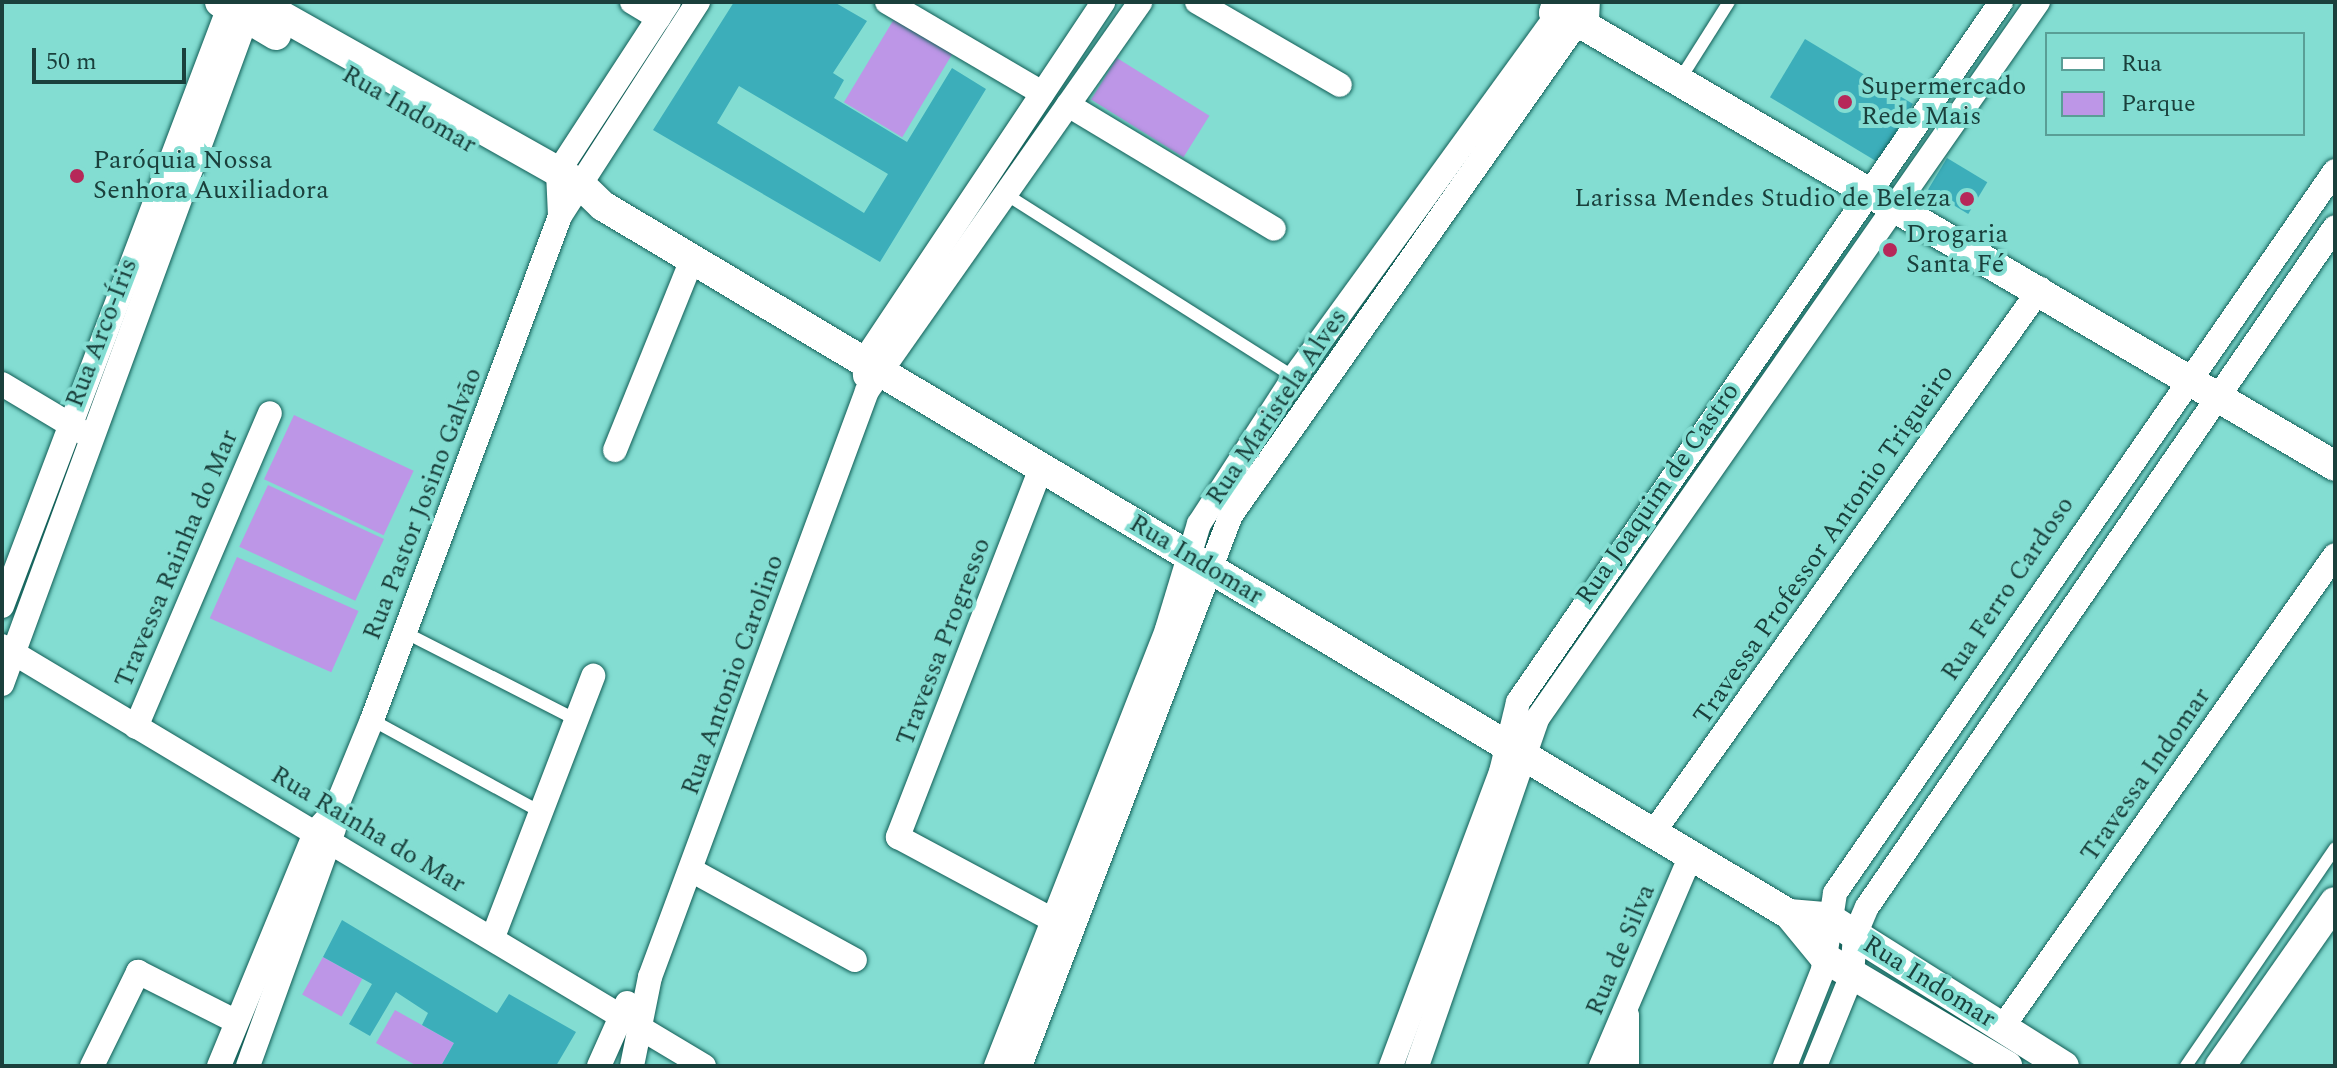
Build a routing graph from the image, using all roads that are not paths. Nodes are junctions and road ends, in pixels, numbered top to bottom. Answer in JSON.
{"nodes":[{"id":1,"x":632,"y":2,"type":"edge"},
{"id":2,"x":698,"y":2,"type":"edge"},
{"id":3,"x":887,"y":2,"type":"edge"},
{"id":4,"x":1103,"y":2,"type":"edge"},
{"id":5,"x":1140,"y":2,"type":"edge"},
{"id":6,"x":1197,"y":2,"type":"edge"},
{"id":7,"x":1729,"y":2,"type":"edge"},
{"id":8,"x":2001,"y":2,"type":"edge"},
{"id":9,"x":2038,"y":2,"type":"edge"},
{"id":10,"x":239,"y":5,"type":"edge"},
{"id":11,"x":664,"y":10,"type":"edge"},
{"id":12,"x":1571,"y":11,"type":"edge"},
{"id":13,"x":1668,"y":74,"type":"junction"},
{"id":14,"x":1340,"y":85,"type":"dead end"},
{"id":15,"x":1042,"y":93,"type":"junction"},
{"id":16,"x":1068,"y":105,"type":"junction"},
{"id":17,"x":2335,"y":171,"type":"edge"},
{"id":18,"x":565,"y":192,"type":"junction"},
{"id":19,"x":1007,"y":195,"type":"junction"},
{"id":20,"x":1881,"y":198,"type":"junction"},
{"id":21,"x":957,"y":217,"type":"junction"},
{"id":22,"x":2335,"y":227,"type":"edge"},
{"id":23,"x":1274,"y":229,"type":"dead end"},
{"id":24,"x":981,"y":231,"type":"junction"},
{"id":25,"x":692,"y":259,"type":"junction"},
{"id":26,"x":2040,"y":289,"type":"junction"},
{"id":27,"x":871,"y":375,"type":"junction"},
{"id":28,"x":1294,"y":377,"type":"junction"},
{"id":29,"x":2186,"y":378,"type":"junction"},
{"id":30,"x":2,"y":384,"type":"edge"},
{"id":31,"x":2218,"y":396,"type":"junction"},
{"id":32,"x":270,"y":413,"type":"dead end"},
{"id":33,"x":82,"y":432,"type":"junction"},
{"id":34,"x":615,"y":450,"type":"dead end"},
{"id":35,"x":2335,"y":466,"type":"edge"},
{"id":36,"x":1041,"y":468,"type":"junction"},
{"id":37,"x":2335,"y":555,"type":"edge"},
{"id":38,"x":1199,"y":562,"type":"junction"},
{"id":39,"x":2,"y":606,"type":"edge"},
{"id":40,"x":404,"y":632,"type":"junction"},
{"id":41,"x":8,"y":650,"type":"edge"},
{"id":42,"x":593,"y":676,"type":"dead end"},
{"id":43,"x":2,"y":684,"type":"edge"},
{"id":44,"x":372,"y":720,"type":"junction"},
{"id":45,"x":577,"y":720,"type":"junction"},
{"id":46,"x":136,"y":727,"type":"junction"},
{"id":47,"x":1517,"y":751,"type":"junction"},
{"id":48,"x":1918,"y":772,"type":"junction"},
{"id":49,"x":1948,"y":790,"type":"junction"},
{"id":50,"x":541,"y":812,"type":"junction"},
{"id":51,"x":1653,"y":833,"type":"junction"},
{"id":52,"x":1875,"y":835,"type":"junction"},
{"id":53,"x":324,"y":836,"type":"junction"},
{"id":54,"x":2335,"y":848,"type":"edge"},
{"id":55,"x":1904,"y":854,"type":"junction"},
{"id":56,"x":1691,"y":855,"type":"junction"},
{"id":57,"x":691,"y":870,"type":"junction"},
{"id":58,"x":2335,"y":902,"type":"edge"},
{"id":59,"x":1789,"y":914,"type":"junction"},
{"id":60,"x":1827,"y":917,"type":"junction"},
{"id":61,"x":1053,"y":920,"type":"junction"},
{"id":62,"x":1855,"y":935,"type":"junction"},
{"id":63,"x":493,"y":937,"type":"junction"},
{"id":64,"x":1825,"y":958,"type":"junction"},
{"id":65,"x":855,"y":960,"type":"dead end"},
{"id":66,"x":1852,"y":975,"type":"junction"},
{"id":67,"x":650,"y":977,"type":"junction"},
{"id":68,"x":1627,"y":1008,"type":"junction"},
{"id":69,"x":618,"y":1012,"type":"junction"},
{"id":70,"x":235,"y":1021,"type":"junction"},
{"id":71,"x":2002,"y":1028,"type":"junction"},
{"id":72,"x":644,"y":1030,"type":"junction"},
{"id":73,"x":92,"y":1066,"type":"edge"},
{"id":74,"x":219,"y":1066,"type":"edge"},
{"id":75,"x":248,"y":1066,"type":"edge"},
{"id":76,"x":599,"y":1066,"type":"edge"},
{"id":77,"x":632,"y":1066,"type":"edge"},
{"id":78,"x":704,"y":1066,"type":"edge"},
{"id":79,"x":996,"y":1066,"type":"edge"},
{"id":80,"x":1020,"y":1066,"type":"edge"},
{"id":81,"x":1391,"y":1066,"type":"edge"},
{"id":82,"x":1417,"y":1066,"type":"edge"},
{"id":83,"x":1601,"y":1066,"type":"edge"},
{"id":84,"x":1627,"y":1066,"type":"edge"},
{"id":85,"x":1785,"y":1066,"type":"edge"},
{"id":86,"x":1815,"y":1066,"type":"edge"},
{"id":87,"x":2007,"y":1066,"type":"edge"},
{"id":88,"x":2064,"y":1066,"type":"edge"},
{"id":89,"x":2186,"y":1066,"type":"edge"},
{"id":90,"x":2220,"y":1066,"type":"edge"}],
"edges":[{"from":1,"to":11,"type":"street"},
{"from":2,"to":18,"type":"street","name":"Rua Pastor Josino Galvão"},
{"from":3,"to":15,"type":"street"},
{"from":4,"to":15,"type":"street","name":"Rua Antonio Carolino"},
{"from":5,"to":16,"type":"street","name":"Rua Antonio Carolino"},
{"from":6,"to":14,"type":"street"},
{"from":7,"to":13,"type":"lane"},
{"from":8,"to":20,"type":"street","name":"Rua Joaquim de Castro"},
{"from":9,"to":20,"type":"street","name":"Rua Joaquim de Castro"},
{"from":10,"to":18,"type":"street","name":"Rua Indomar"},
{"from":10,"to":33,"type":"street","name":"Rua Arco-Íris"},
{"from":11,"to":18,"type":"street","name":"Rua Pastor Josino Galvão"},
{"from":12,"to":13,"type":"street"},
{"from":12,"to":28,"type":"street","name":"Rua Maristela Alves"},
{"from":12,"to":38,"type":"street","name":"Rua Maristela Alves"},
{"from":13,"to":20,"type":"street"},
{"from":15,"to":21,"type":"street","name":"Rua Antonio Carolino"},
{"from":16,"to":19,"type":"street","name":"Rua Antonio Carolino"},
{"from":16,"to":23,"type":"street"},
{"from":17,"to":29,"type":"street","name":"Rua Ferro Cardoso"},
{"from":18,"to":25,"type":"street","name":"Rua Indomar"},
{"from":18,"to":40,"type":"street","name":"Rua Pastor Josino Galvão"},
{"from":19,"to":24,"type":"street","name":"Rua Antonio Carolino"},
{"from":19,"to":28,"type":"lane"},
{"from":20,"to":26,"type":"street"},
{"from":20,"to":47,"type":"street","name":"Rua Joaquim de Castro"},
{"from":21,"to":24,"type":"street"},
{"from":21,"to":27,"type":"street","name":"Rua Antonio Carolino"},
{"from":22,"to":31,"type":"street"},
{"from":24,"to":27,"type":"street","name":"Rua Antonio Carolino"},
{"from":25,"to":27,"type":"street","name":"Rua Indomar"},
{"from":25,"to":34,"type":"street"},
{"from":26,"to":29,"type":"street"},
{"from":26,"to":51,"type":"street","name":"Travessa Professor Antonio Trigueiro"},
{"from":27,"to":36,"type":"street","name":"Rua Indomar"},
{"from":27,"to":57,"type":"street","name":"Rua Antonio Carolino"},
{"from":28,"to":38,"type":"street","name":"Rua Maristela Alves"},
{"from":29,"to":31,"type":"street"},
{"from":29,"to":48,"type":"street","name":"Rua Ferro Cardoso"},
{"from":30,"to":33,"type":"street"},
{"from":31,"to":35,"type":"street"},
{"from":31,"to":49,"type":"street"},
{"from":32,"to":46,"type":"street","name":"Travessa Rainha do Mar"},
{"from":33,"to":39,"type":"street","name":"Rua Arco-Íris"},
{"from":33,"to":41,"type":"street","name":"Rua Arco-Íris"},
{"from":36,"to":38,"type":"street","name":"Rua Indomar"},
{"from":36,"to":61,"type":"street","name":"Travessa Progresso"},
{"from":37,"to":71,"type":"street","name":"Travessa Indomar"},
{"from":38,"to":47,"type":"street","name":"Rua Indomar"},
{"from":38,"to":61,"type":"street","name":"Rua Maristela Alves"},
{"from":38,"to":80,"type":"street","name":"Rua Maristela Alves"},
{"from":40,"to":44,"type":"street","name":"Rua Pastor Josino Galvão"},
{"from":40,"to":45,"type":"lane"},
{"from":41,"to":43,"type":"street","name":"Rua Arco-Íris"},
{"from":41,"to":46,"type":"street","name":"Rua Rainha do Mar"},
{"from":42,"to":45,"type":"street"},
{"from":44,"to":50,"type":"lane"},
{"from":44,"to":53,"type":"street","name":"Rua Pastor Josino Galvão"},
{"from":45,"to":50,"type":"street"},
{"from":46,"to":53,"type":"street","name":"Rua Rainha do Mar"},
{"from":47,"to":51,"type":"street","name":"Rua Indomar"},
{"from":47,"to":81,"type":"street","name":"Rua Joaquim de Castro"},
{"from":47,"to":82,"type":"street","name":"Rua Joaquim de Castro"},
{"from":48,"to":49,"type":"street"},
{"from":48,"to":52,"type":"street","name":"Rua Ferro Cardoso"},
{"from":49,"to":55,"type":"street"},
{"from":50,"to":63,"type":"street"},
{"from":51,"to":56,"type":"street","name":"Rua Indomar"},
{"from":52,"to":55,"type":"street"},
{"from":52,"to":60,"type":"street","name":"Rua Ferro Cardoso"},
{"from":53,"to":63,"type":"street","name":"Rua Rainha do Mar"},
{"from":53,"to":70,"type":"street","name":"Rua Pastor Josino Galvão"},
{"from":53,"to":75,"type":"street","name":"Rua Pastor Josino Galvão"},
{"from":54,"to":89,"type":"lane"},
{"from":55,"to":62,"type":"street"},
{"from":56,"to":59,"type":"street","name":"Rua Indomar"},
{"from":56,"to":68,"type":"street","name":"Rua de Silva"},
{"from":57,"to":65,"type":"street"},
{"from":57,"to":67,"type":"street","name":"Rua Antonio Carolino"},
{"from":58,"to":90,"type":"street"},
{"from":59,"to":60,"type":"street","name":"Rua Indomar"},
{"from":59,"to":64,"type":"street","name":"Rua Indomar"},
{"from":60,"to":62,"type":"street","name":"Rua Indomar"},
{"from":60,"to":64,"type":"street","name":"Rua Ferro Cardoso"},
{"from":61,"to":79,"type":"street","name":"Rua Maristela Alves"},
{"from":62,"to":66,"type":"street"},
{"from":62,"to":71,"type":"street","name":"Rua Indomar"},
{"from":63,"to":69,"type":"street","name":"Rua Rainha do Mar"},
{"from":64,"to":66,"type":"street","name":"Rua Indomar"},
{"from":64,"to":85,"type":"street","name":"Rua Ferro Cardoso"},
{"from":66,"to":86,"type":"street"},
{"from":66,"to":87,"type":"street","name":"Rua Indomar"},
{"from":67,"to":69,"type":"street","name":"Rua Antonio Carolino"},
{"from":67,"to":72,"type":"street","name":"Rua Antonio Carolino"},
{"from":68,"to":83,"type":"street","name":"Rua de Silva"},
{"from":68,"to":84,"type":"street"},
{"from":69,"to":72,"type":"street","name":"Rua Rainha do Mar"},
{"from":69,"to":76,"type":"street","name":"Rua Antonio Carolino"},
{"from":70,"to":73,"type":"street"},
{"from":70,"to":74,"type":"street","name":"Rua Pastor Josino Galvão"},
{"from":71,"to":88,"type":"street","name":"Rua Indomar"},
{"from":72,"to":77,"type":"street","name":"Rua Antonio Carolino"},
{"from":72,"to":78,"type":"street","name":"Rua Rainha do Mar"}]}
